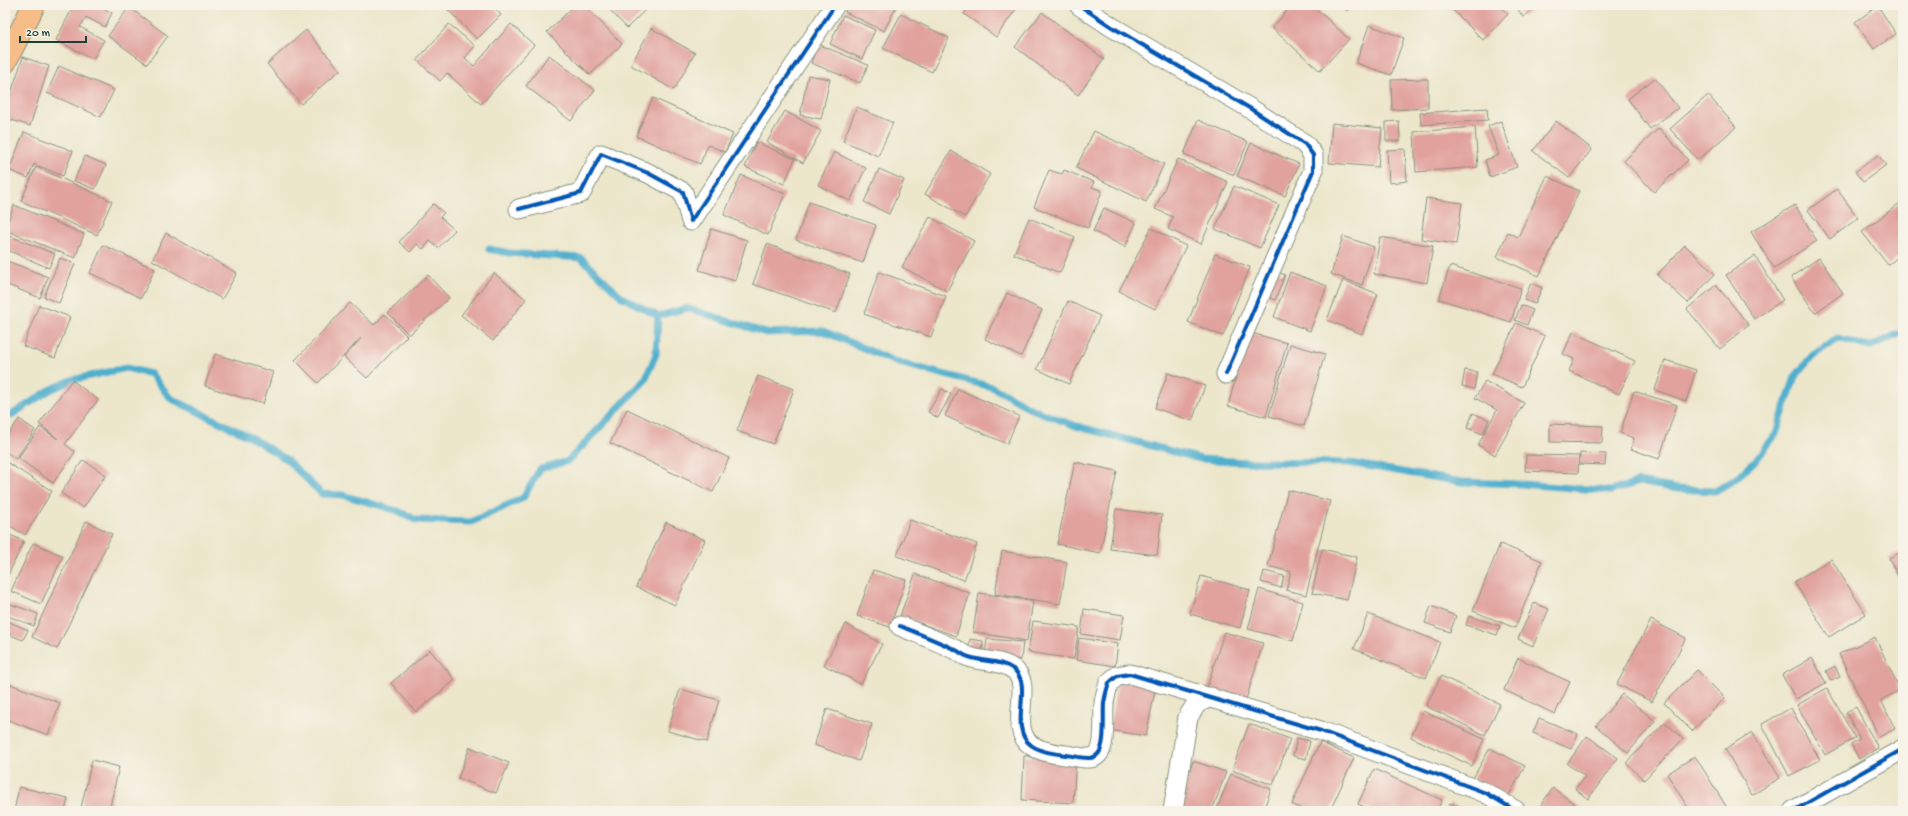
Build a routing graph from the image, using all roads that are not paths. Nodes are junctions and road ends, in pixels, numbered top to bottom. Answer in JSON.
{"nodes":[{"id":1,"x":34,"y":5,"type":"edge"},
{"id":2,"x":835,"y":5,"type":"edge"},
{"id":3,"x":1079,"y":5,"type":"edge"},
{"id":4,"x":5,"y":62,"type":"edge"},
{"id":5,"x":518,"y":209,"type":"dead end"},
{"id":6,"x":1226,"y":374,"type":"dead end"},
{"id":7,"x":900,"y":626,"type":"dead end"},
{"id":8,"x":1211,"y":697,"type":"junction"},
{"id":9,"x":1903,"y":749,"type":"edge"},
{"id":10,"x":1173,"y":811,"type":"edge"},
{"id":11,"x":1516,"y":811,"type":"edge"},
{"id":12,"x":1793,"y":811,"type":"edge"}],
"edges":[{"from":1,"to":4,"type":"main road"},
{"from":2,"to":5,"type":"street"},
{"from":3,"to":6,"type":"street"},
{"from":7,"to":8,"type":"street"},
{"from":8,"to":10,"type":"street"},
{"from":8,"to":11,"type":"street"},
{"from":9,"to":12,"type":"street"}]}
